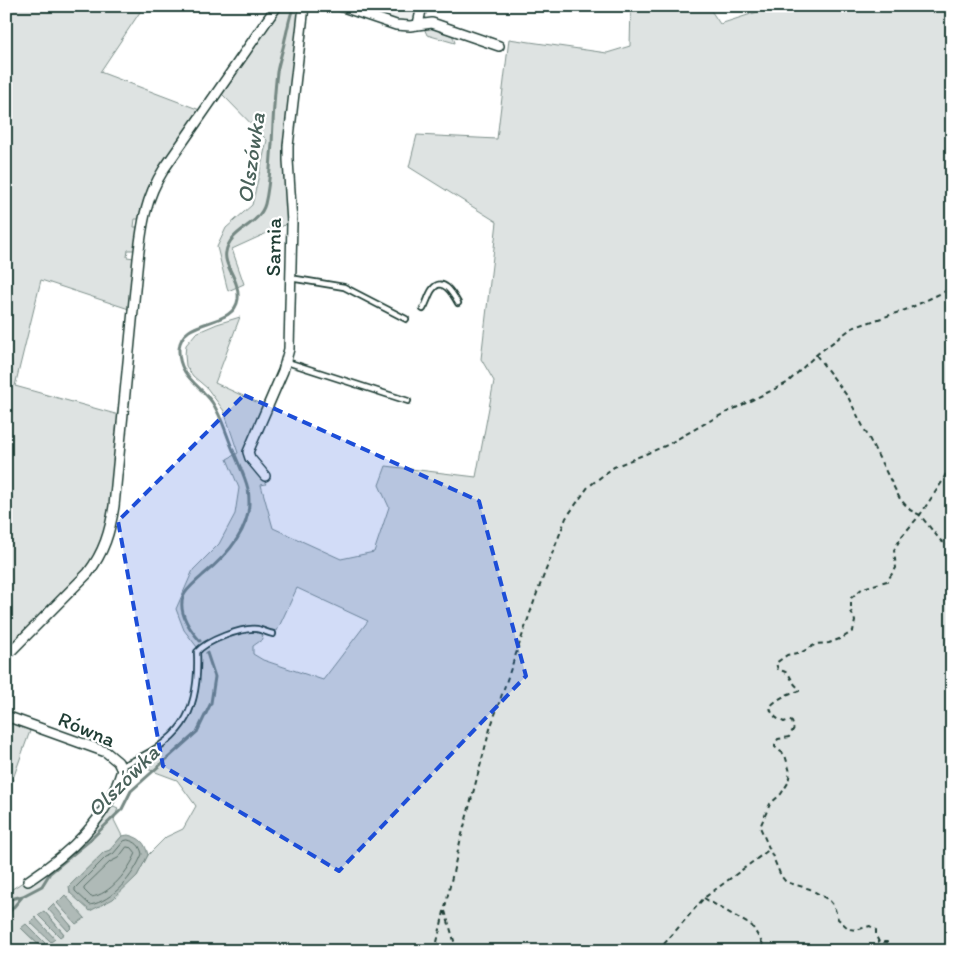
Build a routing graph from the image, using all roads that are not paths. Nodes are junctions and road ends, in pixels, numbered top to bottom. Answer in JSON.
{"nodes":[{"id":1,"x":277,"y":6,"type":"edge"},
{"id":2,"x":304,"y":6,"type":"edge"},
{"id":3,"x":340,"y":6,"type":"edge"},
{"id":4,"x":422,"y":6,"type":"edge"},
{"id":5,"x":418,"y":24,"type":"junction"},
{"id":6,"x":499,"y":46,"type":"dead end"},
{"id":7,"x":290,"y":278,"type":"junction"},
{"id":8,"x":458,"y":303,"type":"dead end"},
{"id":9,"x":424,"y":309,"type":"dead end"},
{"id":10,"x":406,"y":319,"type":"dead end"},
{"id":11,"x":287,"y":362,"type":"junction"},
{"id":12,"x":408,"y":401,"type":"dead end"},
{"id":13,"x":265,"y":476,"type":"dead end"},
{"id":14,"x":273,"y":634,"type":"dead end"},
{"id":15,"x":6,"y":656,"type":"edge"},
{"id":16,"x":6,"y":716,"type":"edge"},
{"id":17,"x":121,"y":766,"type":"junction"},
{"id":18,"x":28,"y":881,"type":"dead end"}],
"edges":[{"from":1,"to":15,"type":"street"},
{"from":2,"to":7,"type":"street","name":"Sarnia"},
{"from":3,"to":5,"type":"street"},
{"from":4,"to":5,"type":"street"},
{"from":5,"to":6,"type":"street"},
{"from":7,"to":10,"type":"lane"},
{"from":7,"to":11,"type":"street","name":"Sarnia"},
{"from":8,"to":9,"type":"lane"},
{"from":11,"to":12,"type":"lane"},
{"from":11,"to":13,"type":"street","name":"Sarnia"},
{"from":14,"to":17,"type":"lane"},
{"from":16,"to":17,"type":"street","name":"Równa"},
{"from":17,"to":18,"type":"street","name":"Równa"}]}
